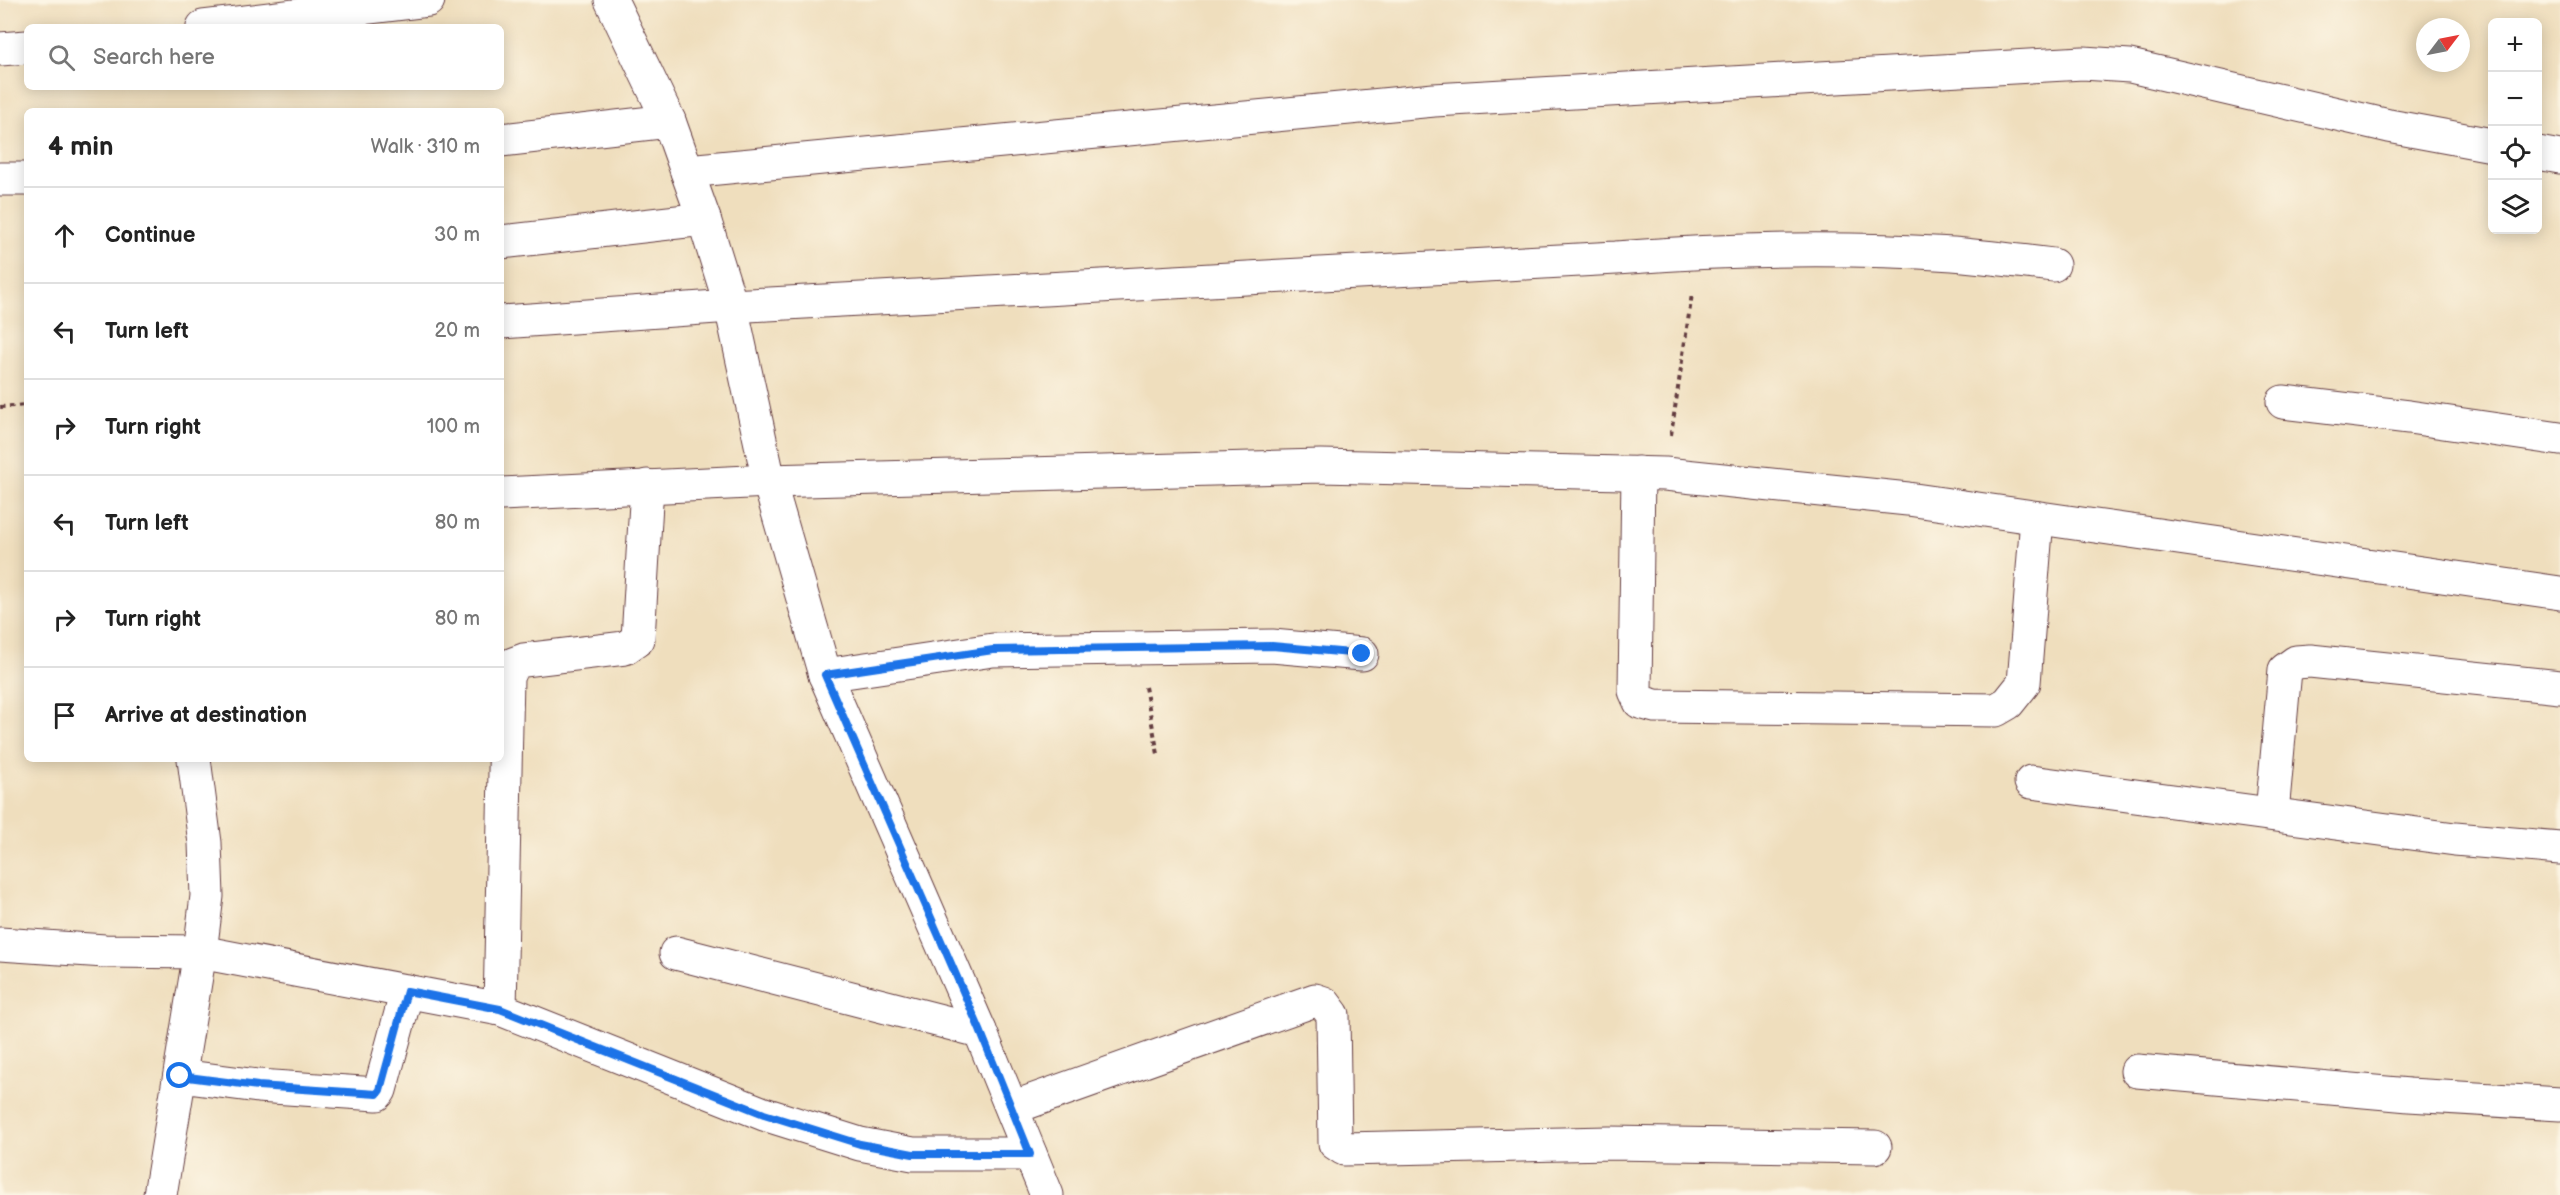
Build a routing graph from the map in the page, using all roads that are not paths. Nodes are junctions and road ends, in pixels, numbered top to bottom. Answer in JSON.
{"nodes":[{"id":1,"x":429,"y":0,"type":"edge"},
{"id":2,"x":611,"y":0,"type":"edge"},
{"id":3,"x":228,"y":24,"type":"edge"},
{"id":4,"x":24,"y":47,"type":"edge"},
{"id":5,"x":0,"y":49,"type":"edge"},
{"id":6,"x":669,"y":121,"type":"junction"},
{"id":7,"x":504,"y":140,"type":"edge"},
{"id":8,"x":2488,"y":144,"type":"edge"},
{"id":9,"x":2542,"y":154,"type":"edge"},
{"id":10,"x":2560,"y":157,"type":"edge"},
{"id":11,"x":687,"y":171,"type":"junction"},
{"id":12,"x":0,"y":179,"type":"edge"},
{"id":13,"x":24,"y":179,"type":"edge"},
{"id":14,"x":704,"y":219,"type":"junction"},
{"id":15,"x":504,"y":242,"type":"edge"},
{"id":16,"x":2053,"y":265,"type":"dead end"},
{"id":17,"x":731,"y":306,"type":"junction"},
{"id":18,"x":504,"y":322,"type":"edge"},
{"id":19,"x":2283,"y":402,"type":"dead end"},
{"id":20,"x":2560,"y":439,"type":"edge"},
{"id":21,"x":1652,"y":474,"type":"junction"},
{"id":22,"x":769,"y":481,"type":"junction"},
{"id":23,"x":647,"y":486,"type":"junction"},
{"id":24,"x":504,"y":494,"type":"edge"},
{"id":25,"x":2037,"y":518,"type":"junction"},
{"id":26,"x":2560,"y":594,"type":"edge"},
{"id":27,"x":1362,"y":654,"type":"dead end"},
{"id":28,"x":825,"y":675,"type":"junction"},
{"id":29,"x":2560,"y":687,"type":"edge"},
{"id":30,"x":194,"y":762,"type":"edge"},
{"id":31,"x":2031,"y":782,"type":"dead end"},
{"id":32,"x":2272,"y":813,"type":"junction"},
{"id":33,"x":2560,"y":848,"type":"edge"},
{"id":34,"x":0,"y":944,"type":"edge"},
{"id":35,"x":200,"y":952,"type":"junction"},
{"id":36,"x":676,"y":953,"type":"dead end"},
{"id":37,"x":407,"y":991,"type":"junction"},
{"id":38,"x":500,"y":1009,"type":"junction"},
{"id":39,"x":980,"y":1030,"type":"junction"},
{"id":40,"x":2137,"y":1071,"type":"dead end"},
{"id":41,"x":180,"y":1076,"type":"junction"},
{"id":42,"x":2560,"y":1104,"type":"edge"},
{"id":43,"x":1012,"y":1108,"type":"junction"},
{"id":44,"x":1875,"y":1147,"type":"dead end"},
{"id":45,"x":1030,"y":1154,"type":"junction"},
{"id":46,"x":159,"y":1195,"type":"edge"},
{"id":47,"x":1047,"y":1195,"type":"edge"}],
"edges":[{"from":1,"to":3,"type":"street"},
{"from":2,"to":6,"type":"street"},
{"from":4,"to":5,"type":"street"},
{"from":6,"to":7,"type":"street"},
{"from":6,"to":11,"type":"street"},
{"from":8,"to":11,"type":"street"},
{"from":9,"to":10,"type":"street"},
{"from":11,"to":14,"type":"street"},
{"from":12,"to":13,"type":"street"},
{"from":14,"to":15,"type":"street"},
{"from":14,"to":17,"type":"street"},
{"from":16,"to":17,"type":"street"},
{"from":17,"to":18,"type":"street"},
{"from":17,"to":22,"type":"street"},
{"from":19,"to":20,"type":"street"},
{"from":21,"to":22,"type":"street"},
{"from":21,"to":25,"type":"street"},
{"from":21,"to":25,"type":"street"},
{"from":22,"to":23,"type":"street"},
{"from":22,"to":28,"type":"street"},
{"from":23,"to":24,"type":"street"},
{"from":23,"to":38,"type":"street"},
{"from":25,"to":26,"type":"street"},
{"from":27,"to":28,"type":"street"},
{"from":28,"to":39,"type":"street"},
{"from":29,"to":32,"type":"street"},
{"from":30,"to":35,"type":"street"},
{"from":31,"to":32,"type":"street"},
{"from":32,"to":33,"type":"street"},
{"from":34,"to":35,"type":"street"},
{"from":35,"to":37,"type":"street"},
{"from":35,"to":41,"type":"street"},
{"from":36,"to":39,"type":"street"},
{"from":37,"to":38,"type":"street"},
{"from":37,"to":41,"type":"street"},
{"from":38,"to":45,"type":"street"},
{"from":39,"to":43,"type":"street"},
{"from":40,"to":42,"type":"street"},
{"from":41,"to":46,"type":"street"},
{"from":43,"to":44,"type":"street"},
{"from":43,"to":45,"type":"street"},
{"from":45,"to":47,"type":"street"}]}
